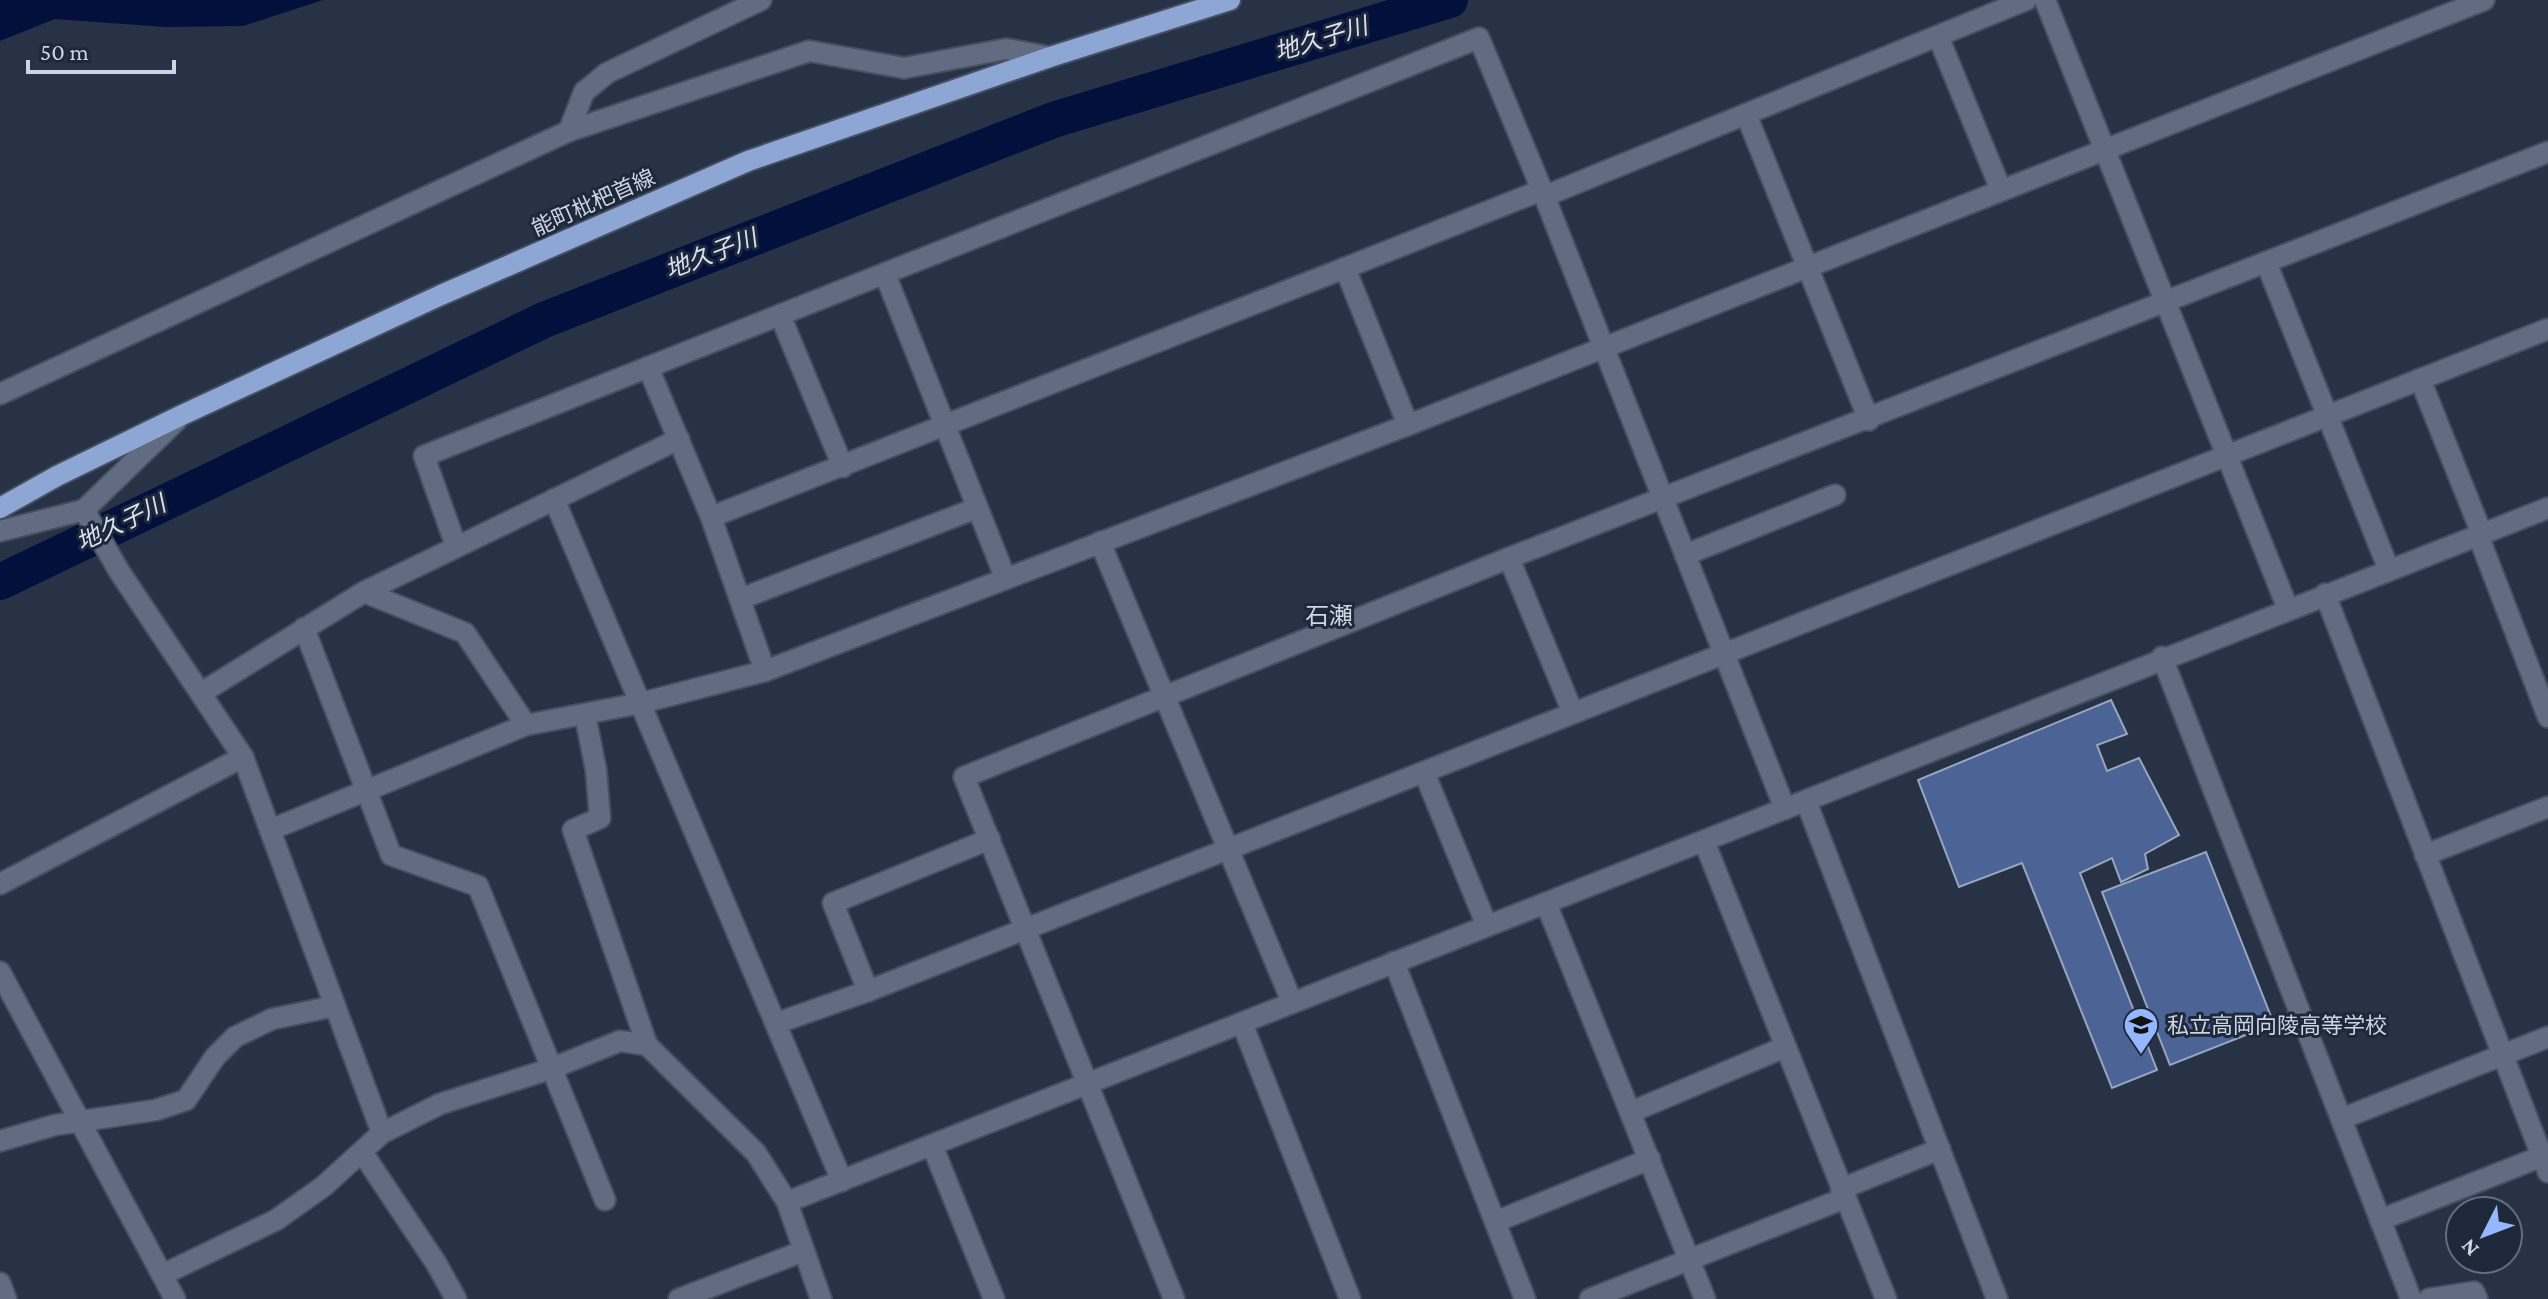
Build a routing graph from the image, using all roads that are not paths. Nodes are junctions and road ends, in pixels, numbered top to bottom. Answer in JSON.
{"nodes":[{"id":1,"x":761,"y":0,"type":"edge"},
{"id":2,"x":1230,"y":0,"type":"edge"},
{"id":3,"x":2026,"y":0,"type":"edge"},
{"id":4,"x":2045,"y":0,"type":"edge"},
{"id":5,"x":2484,"y":0,"type":"edge"},
{"id":6,"x":1938,"y":36,"type":"junction"},
{"id":7,"x":1050,"y":57,"type":"junction"},
{"id":8,"x":1746,"y":114,"type":"junction"},
{"id":9,"x":569,"y":131,"type":"junction"},
{"id":10,"x":2105,"y":148,"type":"junction"},
{"id":11,"x":2548,"y":152,"type":"edge"},
{"id":12,"x":2001,"y":190,"type":"junction"},
{"id":13,"x":1544,"y":193,"type":"junction"},
{"id":14,"x":2266,"y":262,"type":"junction"},
{"id":15,"x":1805,"y":267,"type":"junction"},
{"id":16,"x":1345,"y":268,"type":"junction"},
{"id":17,"x":885,"y":274,"type":"junction"},
{"id":18,"x":2163,"y":302,"type":"junction"},
{"id":19,"x":780,"y":315,"type":"junction"},
{"id":20,"x":2548,"y":329,"type":"edge"},
{"id":21,"x":1602,"y":348,"type":"junction"},
{"id":22,"x":648,"y":367,"type":"junction"},
{"id":23,"x":2420,"y":379,"type":"junction"},
{"id":24,"x":0,"y":394,"type":"edge"},
{"id":25,"x":182,"y":415,"type":"junction"},
{"id":26,"x":2328,"y":415,"type":"junction"},
{"id":27,"x":1869,"y":420,"type":"junction"},
{"id":28,"x":944,"y":424,"type":"junction"},
{"id":29,"x":1408,"y":425,"type":"junction"},
{"id":30,"x":679,"y":439,"type":"junction"},
{"id":31,"x":2227,"y":454,"type":"junction"},
{"id":32,"x":843,"y":467,"type":"junction"},
{"id":33,"x":1835,"y":495,"type":"dead end"},
{"id":34,"x":554,"y":499,"type":"junction"},
{"id":35,"x":1663,"y":500,"type":"junction"},
{"id":36,"x":0,"y":508,"type":"edge"},
{"id":37,"x":977,"y":508,"type":"junction"},
{"id":38,"x":2548,"y":508,"type":"edge"},
{"id":39,"x":84,"y":510,"type":"junction"},
{"id":40,"x":711,"y":517,"type":"junction"},
{"id":41,"x":0,"y":531,"type":"edge"},
{"id":42,"x":2480,"y":534,"type":"junction"},
{"id":43,"x":1100,"y":542,"type":"junction"},
{"id":44,"x":456,"y":546,"type":"junction"},
{"id":45,"x":1685,"y":555,"type":"junction"},
{"id":46,"x":1509,"y":558,"type":"junction"},
{"id":47,"x":2389,"y":570,"type":"junction"},
{"id":48,"x":1005,"y":577,"type":"junction"},
{"id":49,"x":364,"y":592,"type":"junction"},
{"id":50,"x":2325,"y":594,"type":"junction"},
{"id":51,"x":740,"y":599,"type":"junction"},
{"id":52,"x":2288,"y":609,"type":"junction"},
{"id":53,"x":304,"y":628,"type":"junction"},
{"id":54,"x":1726,"y":654,"type":"junction"},
{"id":55,"x":2162,"y":657,"type":"junction"},
{"id":56,"x":765,"y":671,"type":"junction"},
{"id":57,"x":201,"y":693,"type":"junction"},
{"id":58,"x":1163,"y":699,"type":"junction"},
{"id":59,"x":641,"y":703,"type":"junction"},
{"id":60,"x":1573,"y":713,"type":"junction"},
{"id":61,"x":585,"y":715,"type":"junction"},
{"id":62,"x":2548,"y":717,"type":"edge"},
{"id":63,"x":526,"y":725,"type":"junction"},
{"id":64,"x":243,"y":757,"type":"junction"},
{"id":65,"x":1424,"y":772,"type":"junction"},
{"id":66,"x":364,"y":791,"type":"junction"},
{"id":67,"x":1806,"y":801,"type":"junction"},
{"id":68,"x":2548,"y":807,"type":"edge"},
{"id":69,"x":1785,"y":809,"type":"junction"},
{"id":70,"x":270,"y":830,"type":"junction"},
{"id":71,"x":990,"y":839,"type":"junction"},
{"id":72,"x":1704,"y":841,"type":"junction"},
{"id":73,"x":1227,"y":850,"type":"junction"},
{"id":74,"x":2425,"y":855,"type":"junction"},
{"id":75,"x":0,"y":884,"type":"edge"},
{"id":76,"x":1546,"y":903,"type":"junction"},
{"id":77,"x":1487,"y":926,"type":"junction"},
{"id":78,"x":1027,"y":928,"type":"junction"},
{"id":79,"x":1394,"y":962,"type":"junction"},
{"id":80,"x":0,"y":972,"type":"edge"},
{"id":81,"x":868,"y":991,"type":"junction"},
{"id":82,"x":1292,"y":1002,"type":"junction"},
{"id":83,"x":335,"y":1006,"type":"junction"},
{"id":84,"x":777,"y":1023,"type":"junction"},
{"id":85,"x":1242,"y":1023,"type":"junction"},
{"id":86,"x":2548,"y":1037,"type":"edge"},
{"id":87,"x":647,"y":1045,"type":"junction"},
{"id":88,"x":1785,"y":1047,"type":"junction"},
{"id":89,"x":2503,"y":1055,"type":"junction"},
{"id":90,"x":550,"y":1069,"type":"junction"},
{"id":91,"x":1089,"y":1083,"type":"junction"},
{"id":92,"x":1631,"y":1112,"type":"junction"},
{"id":93,"x":2341,"y":1119,"type":"junction"},
{"id":94,"x":81,"y":1121,"type":"junction"},
{"id":95,"x":382,"y":1133,"type":"junction"},
{"id":96,"x":0,"y":1141,"type":"edge"},
{"id":97,"x":932,"y":1145,"type":"junction"},
{"id":98,"x":1940,"y":1149,"type":"junction"},
{"id":99,"x":362,"y":1152,"type":"junction"},
{"id":100,"x":1650,"y":1159,"type":"junction"},
{"id":101,"x":2546,"y":1161,"type":"edge"},
{"id":102,"x":842,"y":1181,"type":"junction"},
{"id":103,"x":1843,"y":1194,"type":"junction"},
{"id":104,"x":605,"y":1200,"type":"dead end"},
{"id":105,"x":787,"y":1202,"type":"junction"},
{"id":106,"x":2380,"y":1220,"type":"junction"},
{"id":107,"x":1495,"y":1222,"type":"junction"},
{"id":108,"x":801,"y":1252,"type":"junction"},
{"id":109,"x":1690,"y":1261,"type":"junction"},
{"id":110,"x":164,"y":1274,"type":"junction"},
{"id":111,"x":0,"y":1283,"type":"edge"},
{"id":112,"x":691,"y":1297,"type":"edge"},
{"id":113,"x":6,"y":1299,"type":"edge"},
{"id":114,"x":175,"y":1299,"type":"edge"},
{"id":115,"x":456,"y":1299,"type":"edge"},
{"id":116,"x":821,"y":1299,"type":"edge"},
{"id":117,"x":994,"y":1299,"type":"edge"},
{"id":118,"x":1174,"y":1299,"type":"edge"},
{"id":119,"x":1350,"y":1299,"type":"edge"},
{"id":120,"x":1525,"y":1299,"type":"edge"},
{"id":121,"x":1590,"y":1299,"type":"edge"},
{"id":122,"x":1705,"y":1299,"type":"edge"},
{"id":123,"x":1886,"y":1299,"type":"edge"},
{"id":124,"x":1997,"y":1299,"type":"edge"},
{"id":125,"x":2411,"y":1299,"type":"edge"},
{"id":126,"x":2429,"y":1299,"type":"edge"},
{"id":127,"x":2477,"y":1299,"type":"edge"}],
"edges":[{"from":1,"to":9,"type":"street"},
{"from":2,"to":7,"type":"main road","name":"能町枇杷首線"},
{"from":3,"to":6,"type":"street"},
{"from":4,"to":10,"type":"street"},
{"from":5,"to":10,"type":"street"},
{"from":6,"to":8,"type":"street"},
{"from":6,"to":12,"type":"street"},
{"from":7,"to":9,"type":"street"},
{"from":7,"to":25,"type":"main road","name":"能町枇杷首線"},
{"from":8,"to":13,"type":"street"},
{"from":8,"to":15,"type":"street"},
{"from":9,"to":24,"type":"street"},
{"from":10,"to":12,"type":"street"},
{"from":10,"to":18,"type":"street"},
{"from":11,"to":14,"type":"street"},
{"from":12,"to":15,"type":"street"},
{"from":13,"to":16,"type":"street"},
{"from":13,"to":17,"type":"street"},
{"from":13,"to":21,"type":"street"},
{"from":14,"to":18,"type":"street"},
{"from":14,"to":26,"type":"street"},
{"from":15,"to":21,"type":"street"},
{"from":15,"to":27,"type":"street"},
{"from":16,"to":28,"type":"street"},
{"from":16,"to":29,"type":"street"},
{"from":17,"to":19,"type":"street"},
{"from":17,"to":28,"type":"street"},
{"from":18,"to":27,"type":"street"},
{"from":18,"to":31,"type":"street"},
{"from":19,"to":22,"type":"street"},
{"from":19,"to":32,"type":"street"},
{"from":20,"to":23,"type":"street"},
{"from":21,"to":29,"type":"street"},
{"from":21,"to":35,"type":"street"},
{"from":22,"to":30,"type":"street"},
{"from":22,"to":44,"type":"street"},
{"from":23,"to":26,"type":"street"},
{"from":23,"to":42,"type":"street"},
{"from":25,"to":36,"type":"main road","name":"能町枇杷首線"},
{"from":25,"to":39,"type":"street"},
{"from":26,"to":31,"type":"street"},
{"from":26,"to":47,"type":"street"},
{"from":27,"to":35,"type":"street"},
{"from":28,"to":32,"type":"street"},
{"from":28,"to":37,"type":"street"},
{"from":29,"to":43,"type":"street"},
{"from":30,"to":34,"type":"street"},
{"from":30,"to":40,"type":"street"},
{"from":31,"to":52,"type":"street"},
{"from":31,"to":54,"type":"street"},
{"from":32,"to":40,"type":"street"},
{"from":33,"to":45,"type":"street"},
{"from":34,"to":44,"type":"street"},
{"from":34,"to":59,"type":"street"},
{"from":35,"to":45,"type":"street"},
{"from":35,"to":46,"type":"street"},
{"from":37,"to":48,"type":"street"},
{"from":37,"to":51,"type":"street"},
{"from":38,"to":42,"type":"street"},
{"from":39,"to":41,"type":"street"},
{"from":39,"to":57,"type":"street"},
{"from":40,"to":51,"type":"street"},
{"from":42,"to":47,"type":"street"},
{"from":42,"to":62,"type":"street"},
{"from":43,"to":48,"type":"street"},
{"from":43,"to":58,"type":"street"},
{"from":44,"to":49,"type":"street"},
{"from":45,"to":54,"type":"street"},
{"from":46,"to":58,"type":"street"},
{"from":46,"to":60,"type":"street"},
{"from":47,"to":50,"type":"street"},
{"from":48,"to":56,"type":"street"},
{"from":49,"to":53,"type":"street"},
{"from":49,"to":63,"type":"street"},
{"from":50,"to":52,"type":"street"},
{"from":50,"to":74,"type":"street"},
{"from":51,"to":56,"type":"street"},
{"from":52,"to":55,"type":"street"},
{"from":53,"to":57,"type":"street"},
{"from":53,"to":66,"type":"street"},
{"from":54,"to":60,"type":"street"},
{"from":54,"to":69,"type":"street"},
{"from":55,"to":67,"type":"street"},
{"from":55,"to":93,"type":"street"},
{"from":56,"to":59,"type":"street"},
{"from":57,"to":64,"type":"street"},
{"from":58,"to":71,"type":"street"},
{"from":58,"to":73,"type":"street"},
{"from":59,"to":61,"type":"street"},
{"from":59,"to":84,"type":"street"},
{"from":60,"to":65,"type":"street"},
{"from":61,"to":63,"type":"street"},
{"from":61,"to":87,"type":"street"},
{"from":63,"to":66,"type":"street"},
{"from":64,"to":70,"type":"street"},
{"from":64,"to":75,"type":"street"},
{"from":65,"to":73,"type":"street"},
{"from":65,"to":77,"type":"street"},
{"from":66,"to":70,"type":"street"},
{"from":66,"to":90,"type":"street"},
{"from":67,"to":69,"type":"street"},
{"from":67,"to":98,"type":"street"},
{"from":68,"to":74,"type":"street"},
{"from":69,"to":72,"type":"street"},
{"from":70,"to":83,"type":"street"},
{"from":71,"to":78,"type":"street"},
{"from":71,"to":81,"type":"street"},
{"from":72,"to":76,"type":"street"},
{"from":72,"to":88,"type":"street"},
{"from":73,"to":78,"type":"street"},
{"from":73,"to":82,"type":"street"},
{"from":74,"to":89,"type":"street"},
{"from":76,"to":77,"type":"street"},
{"from":76,"to":92,"type":"street"},
{"from":77,"to":79,"type":"street"},
{"from":78,"to":81,"type":"street"},
{"from":78,"to":91,"type":"street"},
{"from":79,"to":82,"type":"street"},
{"from":79,"to":107,"type":"street"},
{"from":80,"to":94,"type":"street"},
{"from":81,"to":84,"type":"street"},
{"from":82,"to":85,"type":"street"},
{"from":83,"to":94,"type":"street"},
{"from":83,"to":95,"type":"street"},
{"from":84,"to":102,"type":"street"},
{"from":85,"to":91,"type":"street"},
{"from":85,"to":119,"type":"street"},
{"from":86,"to":89,"type":"street"},
{"from":87,"to":90,"type":"street"},
{"from":87,"to":105,"type":"street"},
{"from":88,"to":92,"type":"street"},
{"from":88,"to":103,"type":"street"},
{"from":89,"to":93,"type":"street"},
{"from":89,"to":101,"type":"street"},
{"from":90,"to":95,"type":"street"},
{"from":90,"to":104,"type":"street"},
{"from":91,"to":97,"type":"street"},
{"from":91,"to":118,"type":"street"},
{"from":92,"to":100,"type":"street"},
{"from":93,"to":106,"type":"street"},
{"from":94,"to":96,"type":"street"},
{"from":94,"to":110,"type":"street"},
{"from":95,"to":99,"type":"street"},
{"from":97,"to":102,"type":"street"},
{"from":97,"to":117,"type":"street"},
{"from":98,"to":103,"type":"street"},
{"from":98,"to":124,"type":"street"},
{"from":99,"to":110,"type":"street"},
{"from":99,"to":115,"type":"street"},
{"from":100,"to":107,"type":"street"},
{"from":100,"to":109,"type":"street"},
{"from":101,"to":106,"type":"street"},
{"from":102,"to":105,"type":"street"},
{"from":103,"to":109,"type":"street"},
{"from":103,"to":123,"type":"street"},
{"from":105,"to":108,"type":"street"},
{"from":106,"to":125,"type":"street"},
{"from":107,"to":120,"type":"street"},
{"from":108,"to":112,"type":"street"},
{"from":108,"to":116,"type":"street"},
{"from":109,"to":121,"type":"street"},
{"from":109,"to":122,"type":"street"},
{"from":110,"to":114,"type":"street"},
{"from":111,"to":113,"type":"street"},
{"from":126,"to":127,"type":"street"}]}
